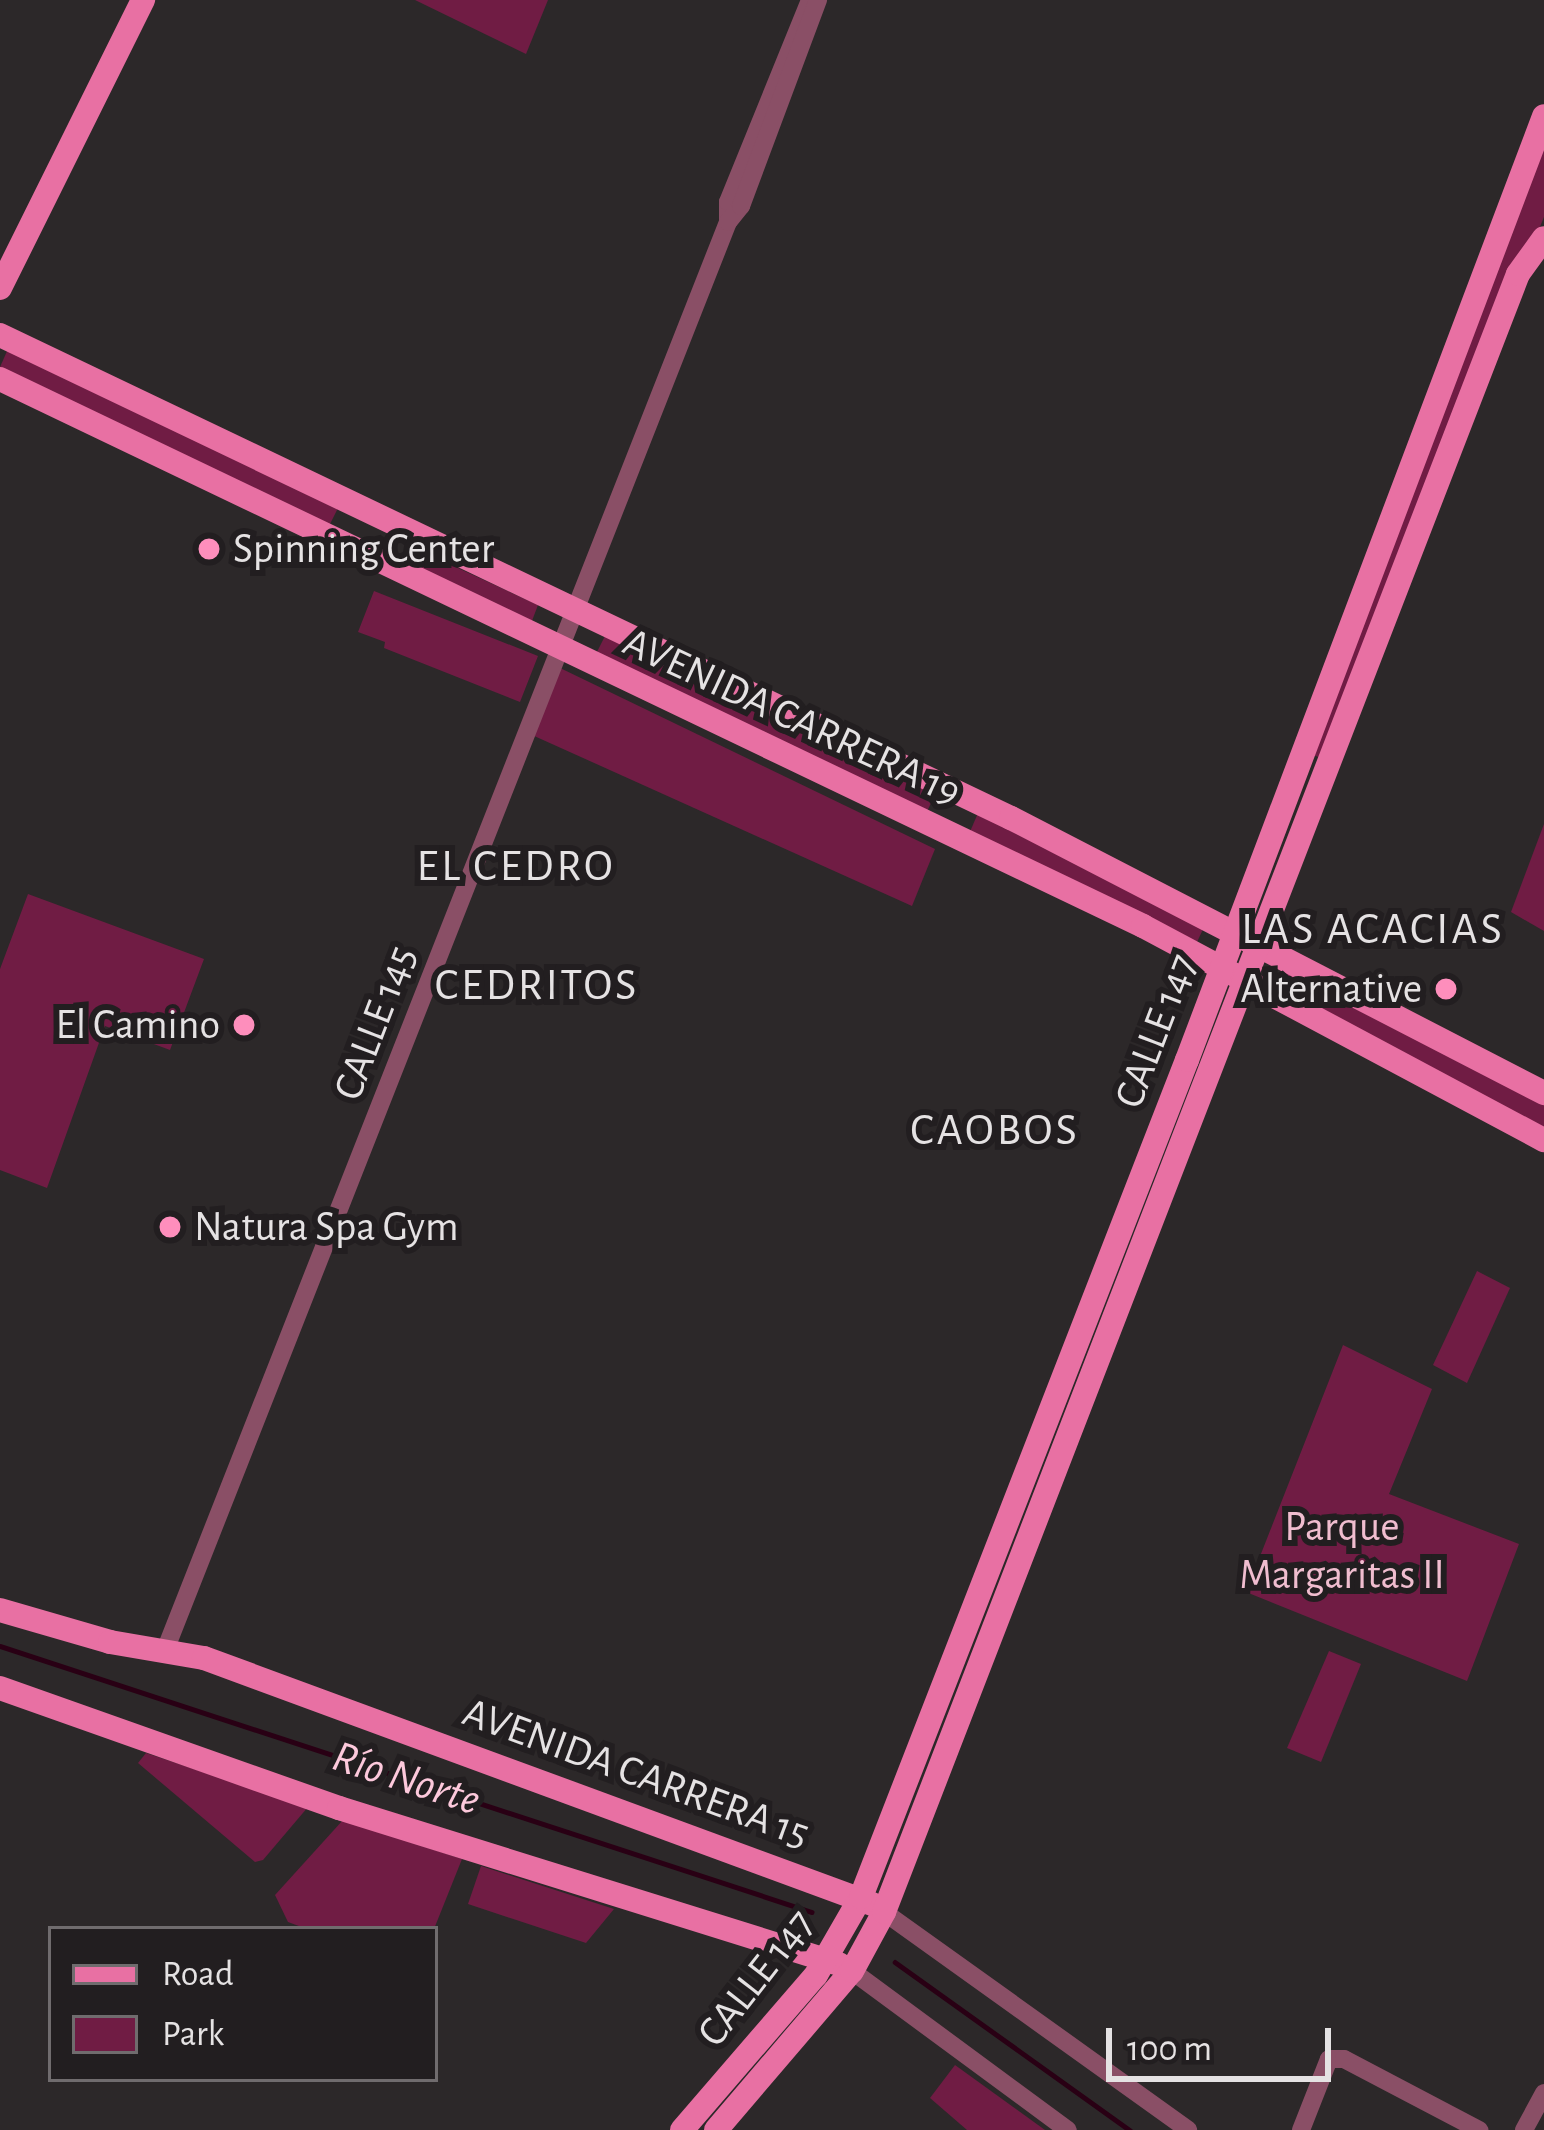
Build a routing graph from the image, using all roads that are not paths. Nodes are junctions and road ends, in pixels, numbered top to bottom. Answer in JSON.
{"nodes":[{"id":1,"x":143,"y":0,"type":"edge"},
{"id":2,"x":813,"y":0,"type":"edge"},
{"id":3,"x":1544,"y":116,"type":"edge"},
{"id":4,"x":1544,"y":238,"type":"edge"},
{"id":5,"x":0,"y":288,"type":"edge"},
{"id":6,"x":0,"y":335,"type":"edge"},
{"id":7,"x":0,"y":379,"type":"edge"},
{"id":8,"x":575,"y":611,"type":"junction"},
{"id":9,"x":560,"y":650,"type":"junction"},
{"id":10,"x":1299,"y":764,"type":"junction"},
{"id":11,"x":1326,"y":774,"type":"junction"},
{"id":12,"x":1236,"y":932,"type":"junction"},
{"id":13,"x":1261,"y":944,"type":"junction"},
{"id":14,"x":1222,"y":968,"type":"junction"},
{"id":15,"x":1246,"y":981,"type":"junction"},
{"id":16,"x":1544,"y":1093,"type":"edge"},
{"id":17,"x":1544,"y":1140,"type":"edge"},
{"id":18,"x":0,"y":1610,"type":"edge"},
{"id":19,"x":166,"y":1648,"type":"junction"},
{"id":20,"x":0,"y":1688,"type":"edge"},
{"id":21,"x":861,"y":1897,"type":"junction"},
{"id":22,"x":884,"y":1912,"type":"junction"},
{"id":23,"x":828,"y":1958,"type":"junction"},
{"id":24,"x":852,"y":1971,"type":"junction"},
{"id":25,"x":1544,"y":2093,"type":"edge"},
{"id":26,"x":682,"y":2130,"type":"edge"},
{"id":27,"x":716,"y":2130,"type":"edge"},
{"id":28,"x":1068,"y":2130,"type":"edge"},
{"id":29,"x":1188,"y":2130,"type":"edge"},
{"id":30,"x":1301,"y":2130,"type":"edge"},
{"id":31,"x":1479,"y":2130,"type":"edge"},
{"id":32,"x":1524,"y":2130,"type":"edge"}],
"edges":[{"from":1,"to":5,"type":"main road"},
{"from":2,"to":8,"type":"street","name":"CALLE 145"},
{"from":3,"to":10,"type":"main road","name":"CALLE 147"},
{"from":4,"to":11,"type":"main road","name":"CALLE 147"},
{"from":6,"to":8,"type":"main road","name":"AVENIDA CARRERA 19"},
{"from":7,"to":9,"type":"main road","name":"AVENIDA CARRERA 19"},
{"from":8,"to":9,"type":"street","name":"CALLE 145"},
{"from":8,"to":12,"type":"main road","name":"AVENIDA CARRERA 19"},
{"from":9,"to":14,"type":"main road","name":"AVENIDA CARRERA 19"},
{"from":9,"to":19,"type":"street","name":"CALLE 145"},
{"from":10,"to":11,"type":"main road"},
{"from":10,"to":12,"type":"main road","name":"CALLE 147"},
{"from":11,"to":13,"type":"main road","name":"CALLE 147"},
{"from":12,"to":13,"type":"main road","name":"AVENIDA CARRERA 19"},
{"from":12,"to":14,"type":"main road","name":"CALLE 147"},
{"from":13,"to":15,"type":"main road","name":"CALLE 147"},
{"from":13,"to":16,"type":"main road","name":"AVENIDA CARRERA 19"},
{"from":14,"to":15,"type":"main road","name":"AVENIDA CARRERA 19"},
{"from":14,"to":21,"type":"main road","name":"CALLE 147"},
{"from":15,"to":17,"type":"main road","name":"AVENIDA CARRERA 19"},
{"from":15,"to":22,"type":"main road","name":"CALLE 147"},
{"from":18,"to":19,"type":"main road","name":"AVENIDA CARRERA 15"},
{"from":19,"to":21,"type":"main road","name":"AVENIDA CARRERA 15"},
{"from":20,"to":23,"type":"main road"},
{"from":21,"to":22,"type":"main road","name":"AVENIDA CARRERA 15"},
{"from":21,"to":23,"type":"main road","name":"CALLE 147"},
{"from":22,"to":24,"type":"main road","name":"CALLE 147"},
{"from":22,"to":29,"type":"street","name":"AVENIDA CARRERA 15"},
{"from":23,"to":24,"type":"main road"},
{"from":23,"to":26,"type":"main road","name":"CALLE 147"},
{"from":24,"to":27,"type":"main road","name":"CALLE 147"},
{"from":24,"to":28,"type":"street"},
{"from":25,"to":32,"type":"street"},
{"from":30,"to":31,"type":"street"}]}
